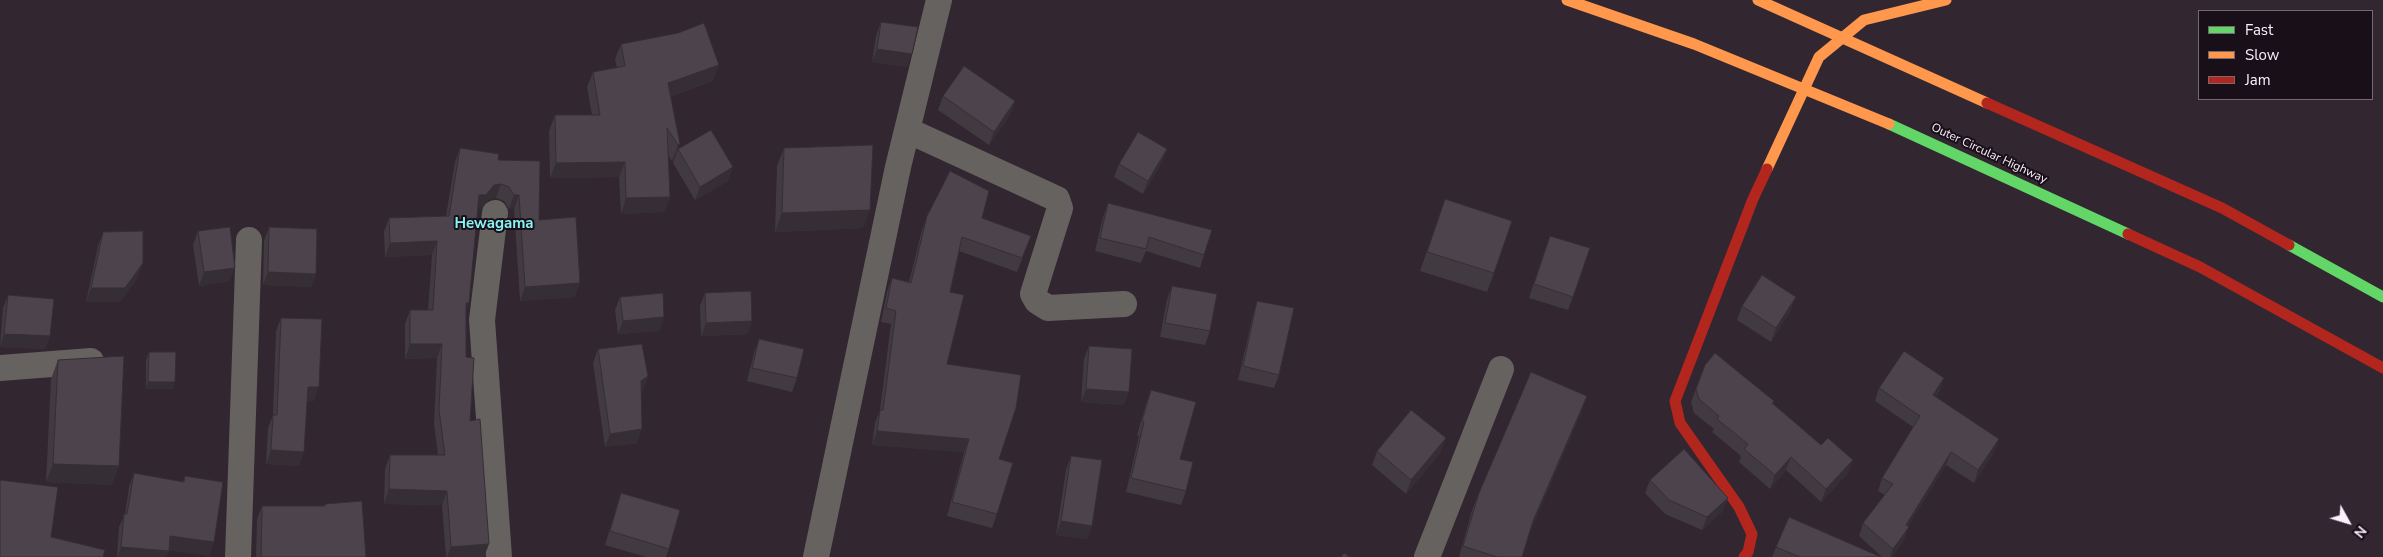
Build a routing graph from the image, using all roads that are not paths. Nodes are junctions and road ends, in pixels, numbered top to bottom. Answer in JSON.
{"nodes":[{"id":1,"x":939,"y":0,"type":"edge"},
{"id":2,"x":1567,"y":0,"type":"edge"},
{"id":3,"x":1758,"y":0,"type":"edge"},
{"id":4,"x":1946,"y":0,"type":"edge"},
{"id":5,"x":907,"y":130,"type":"junction"},
{"id":6,"x":495,"y":213,"type":"dead end"},
{"id":7,"x":249,"y":240,"type":"dead end"},
{"id":8,"x":2383,"y":297,"type":"edge"},
{"id":9,"x":1124,"y":304,"type":"dead end"},
{"id":10,"x":116,"y":359,"type":"edge"},
{"id":11,"x":0,"y":368,"type":"edge"},
{"id":12,"x":2383,"y":368,"type":"edge"},
{"id":13,"x":1501,"y":369,"type":"dead end"},
{"id":14,"x":238,"y":557,"type":"edge"},
{"id":15,"x":499,"y":557,"type":"edge"},
{"id":16,"x":816,"y":557,"type":"edge"},
{"id":17,"x":1427,"y":557,"type":"edge"},
{"id":18,"x":1744,"y":557,"type":"edge"}],
"edges":[{"from":1,"to":5,"type":"street"},
{"from":2,"to":12,"type":"main road","name":"Outer Circular Highway","bridge":true},
{"from":3,"to":8,"type":"main road","bridge":true},
{"from":4,"to":18,"type":"main road"},
{"from":5,"to":9,"type":"street"},
{"from":5,"to":16,"type":"street"},
{"from":6,"to":15,"type":"street"},
{"from":7,"to":14,"type":"street"},
{"from":10,"to":11,"type":"street"},
{"from":13,"to":17,"type":"street"}]}
